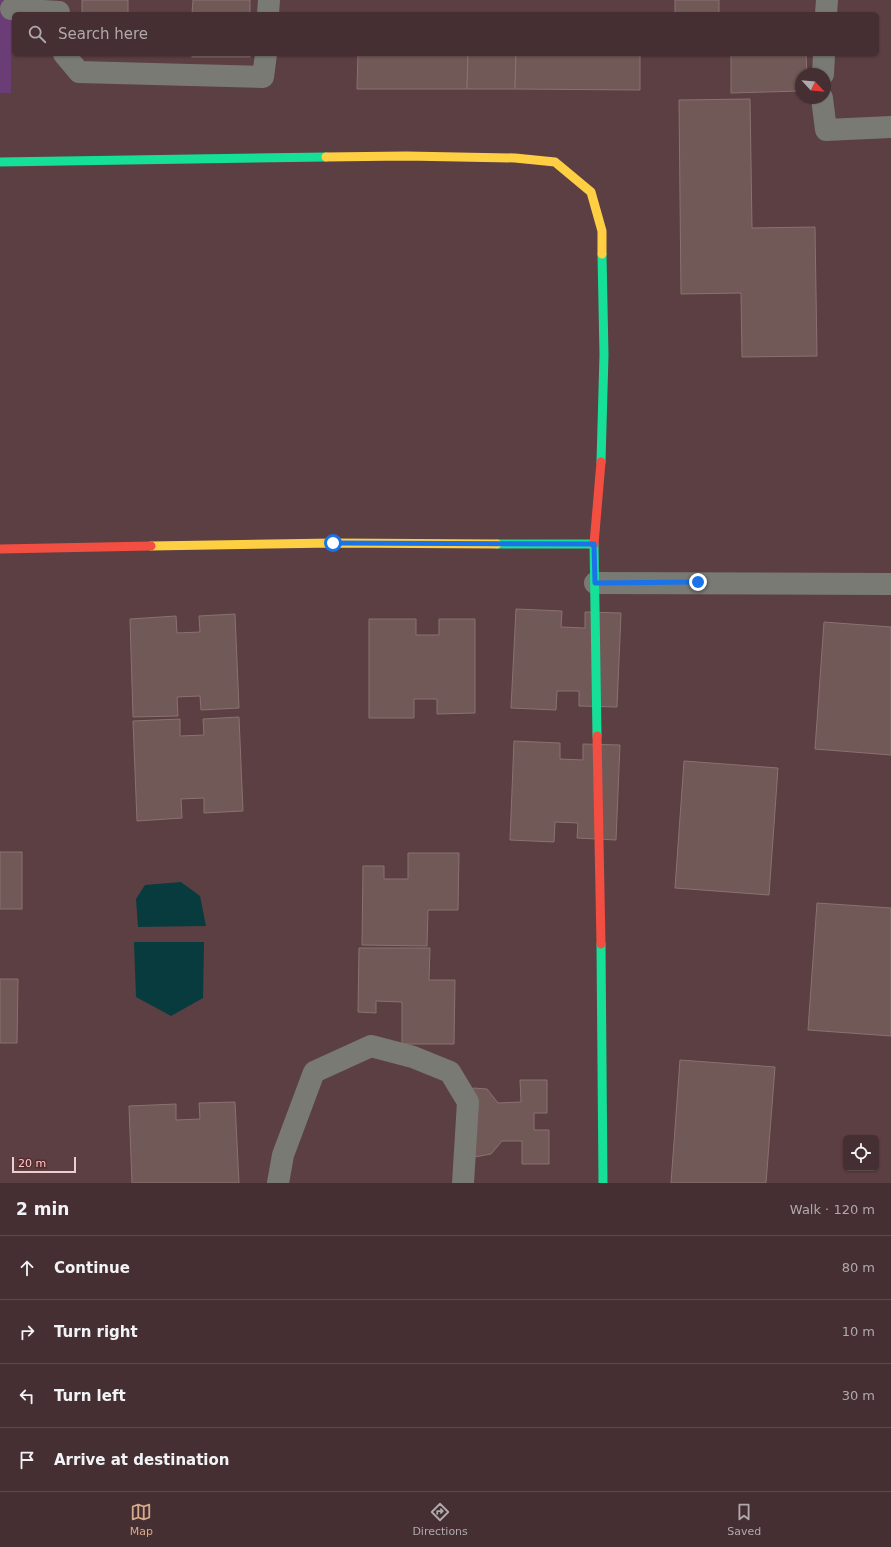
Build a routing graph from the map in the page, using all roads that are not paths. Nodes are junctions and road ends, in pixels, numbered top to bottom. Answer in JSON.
{"nodes":[{"id":1,"x":269,"y":0,"type":"edge"},
{"id":2,"x":827,"y":0,"type":"edge"},
{"id":3,"x":59,"y":8,"type":"edge"},
{"id":4,"x":11,"y":9,"type":"dead end"},
{"id":5,"x":268,"y":12,"type":"edge"},
{"id":6,"x":826,"y":12,"type":"edge"},
{"id":7,"x":66,"y":56,"type":"edge"},
{"id":8,"x":266,"y":56,"type":"edge"},
{"id":9,"x":824,"y":56,"type":"edge"},
{"id":10,"x":823,"y":68,"type":"edge"},
{"id":11,"x":823,"y":104,"type":"edge"},
{"id":12,"x":891,"y":127,"type":"edge"},
{"id":13,"x":0,"y":162,"type":"edge"},
{"id":14,"x":594,"y":544,"type":"junction"},
{"id":15,"x":0,"y":549,"type":"edge"},
{"id":16,"x":595,"y":583,"type":"junction"},
{"id":17,"x":891,"y":584,"type":"edge"},
{"id":18,"x":278,"y":1183,"type":"edge"},
{"id":19,"x":463,"y":1183,"type":"edge"},
{"id":20,"x":603,"y":1183,"type":"edge"}],
"edges":[{"from":1,"to":5,"type":"street"},
{"from":2,"to":6,"type":"street"},
{"from":3,"to":4,"type":"street"},
{"from":7,"to":8,"type":"street"},
{"from":9,"to":10,"type":"street"},
{"from":11,"to":12,"type":"street"},
{"from":13,"to":14,"type":"street"},
{"from":14,"to":15,"type":"street"},
{"from":14,"to":16,"type":"street"},
{"from":16,"to":17,"type":"street"},
{"from":16,"to":20,"type":"street"},
{"from":18,"to":19,"type":"street"}]}
